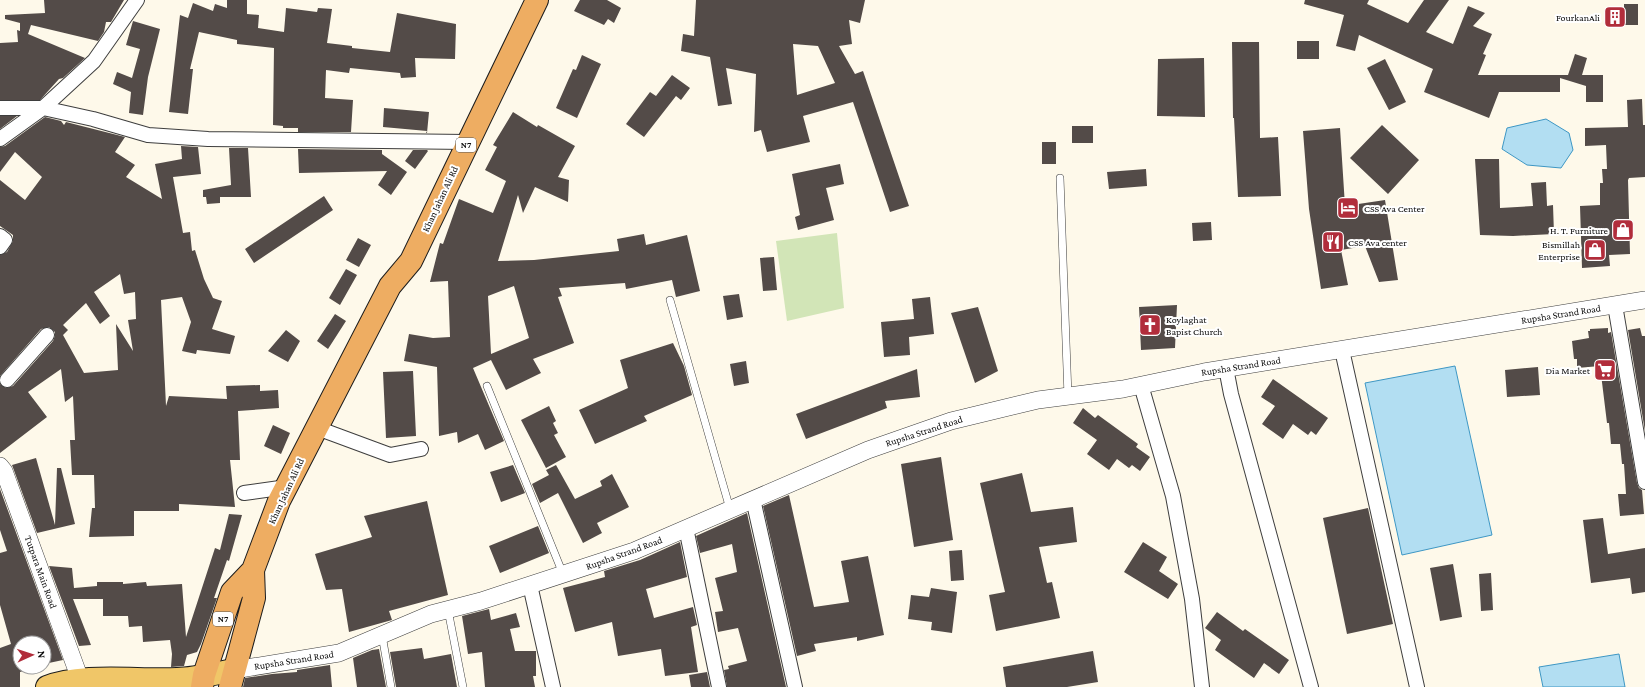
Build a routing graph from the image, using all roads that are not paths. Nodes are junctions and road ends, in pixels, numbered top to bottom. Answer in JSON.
{"nodes":[{"id":1,"x":137,"y":0,"type":"edge"},
{"id":2,"x":521,"y":0,"type":"edge"},
{"id":3,"x":537,"y":0,"type":"edge"},
{"id":4,"x":0,"y":108,"type":"edge"},
{"id":5,"x":44,"y":108,"type":"junction"},
{"id":6,"x":0,"y":139,"type":"edge"},
{"id":7,"x":460,"y":142,"type":"junction"},
{"id":8,"x":1060,"y":178,"type":"dead end"},
{"id":9,"x":0,"y":236,"type":"edge"},
{"id":10,"x":0,"y":247,"type":"edge"},
{"id":11,"x":670,"y":300,"type":"dead end"},
{"id":12,"x":1645,"y":300,"type":"edge"},
{"id":13,"x":1615,"y":305,"type":"junction"},
{"id":14,"x":47,"y":335,"type":"dead end"},
{"id":15,"x":1342,"y":350,"type":"junction"},
{"id":16,"x":1226,"y":368,"type":"junction"},
{"id":17,"x":2,"y":381,"type":"edge"},
{"id":18,"x":1141,"y":385,"type":"junction"},
{"id":19,"x":487,"y":386,"type":"dead end"},
{"id":20,"x":1068,"y":396,"type":"junction"},
{"id":21,"x":317,"y":428,"type":"junction"},
{"id":22,"x":421,"y":449,"type":"dead end"},
{"id":23,"x":0,"y":466,"type":"edge"},
{"id":24,"x":1645,"y":482,"type":"edge"},
{"id":25,"x":286,"y":487,"type":"junction"},
{"id":26,"x":244,"y":493,"type":"dead end"},
{"id":27,"x":753,"y":500,"type":"junction"},
{"id":28,"x":730,"y":509,"type":"junction"},
{"id":29,"x":686,"y":528,"type":"junction"},
{"id":30,"x":253,"y":570,"type":"junction"},
{"id":31,"x":563,"y":574,"type":"junction"},
{"id":32,"x":530,"y":585,"type":"junction"},
{"id":33,"x":448,"y":610,"type":"junction"},
{"id":34,"x":382,"y":635,"type":"junction"},
{"id":35,"x":232,"y":678,"type":"edge"},
{"id":36,"x":203,"y":681,"type":"edge"},
{"id":37,"x":81,"y":683,"type":"edge"},
{"id":38,"x":47,"y":687,"type":"edge"},
{"id":39,"x":391,"y":687,"type":"edge"},
{"id":40,"x":463,"y":687,"type":"edge"},
{"id":41,"x":553,"y":687,"type":"edge"},
{"id":42,"x":719,"y":687,"type":"edge"},
{"id":43,"x":795,"y":687,"type":"edge"},
{"id":44,"x":1202,"y":687,"type":"edge"},
{"id":45,"x":1312,"y":687,"type":"edge"},
{"id":46,"x":1416,"y":687,"type":"edge"}],
"edges":[{"from":1,"to":5,"type":"street"},
{"from":2,"to":7,"type":"highway","name":"Khan Jahan Ali Rd","number":"N7"},
{"from":3,"to":7,"type":"highway","name":"Khan Jahan Ali Rd","number":"N7"},
{"from":4,"to":5,"type":"street"},
{"from":5,"to":6,"type":"street"},
{"from":5,"to":7,"type":"street"},
{"from":7,"to":21,"type":"highway","name":"Khan Jahan Ali Rd","number":"N7"},
{"from":8,"to":20,"type":"lane"},
{"from":9,"to":10,"type":"street"},
{"from":11,"to":28,"type":"lane"},
{"from":12,"to":13,"type":"street","name":"Rupsha Strand Road"},
{"from":13,"to":15,"type":"street","name":"Rupsha Strand Road"},
{"from":13,"to":24,"type":"street"},
{"from":14,"to":17,"type":"street"},
{"from":15,"to":16,"type":"street","name":"Rupsha Strand Road"},
{"from":15,"to":46,"type":"street"},
{"from":16,"to":18,"type":"street","name":"Rupsha Strand Road"},
{"from":16,"to":45,"type":"street"},
{"from":18,"to":20,"type":"street","name":"Rupsha Strand Road"},
{"from":18,"to":44,"type":"street"},
{"from":19,"to":31,"type":"lane"},
{"from":20,"to":27,"type":"street","name":"Rupsha Strand Road"},
{"from":21,"to":22,"type":"street"},
{"from":21,"to":25,"type":"highway","name":"Khan Jahan Ali Rd","number":"N7"},
{"from":23,"to":37,"type":"street","name":"Tutpara Main Road"},
{"from":25,"to":26,"type":"street"},
{"from":25,"to":30,"type":"highway","name":"Khan Jahan Ali Rd","number":"N7"},
{"from":27,"to":28,"type":"street","name":"Rupsha Strand Road"},
{"from":27,"to":43,"type":"street"},
{"from":28,"to":29,"type":"street","name":"Rupsha Strand Road"},
{"from":29,"to":31,"type":"street","name":"Rupsha Strand Road"},
{"from":29,"to":42,"type":"street"},
{"from":30,"to":35,"type":"highway","name":"Khan Jahan Ali Rd","number":"N7"},
{"from":30,"to":36,"type":"highway","name":"Khan Jahan Ali Rd","number":"N7"},
{"from":31,"to":32,"type":"street","name":"Rupsha Strand Road"},
{"from":32,"to":33,"type":"street","name":"Rupsha Strand Road"},
{"from":32,"to":41,"type":"street"},
{"from":33,"to":34,"type":"street","name":"Rupsha Strand Road"},
{"from":33,"to":40,"type":"lane"},
{"from":34,"to":35,"type":"street","name":"Rupsha Strand Road"},
{"from":34,"to":39,"type":"lane"},
{"from":35,"to":36,"type":"main road"},
{"from":36,"to":37,"type":"main road"},
{"from":37,"to":38,"type":"main road"}]}
